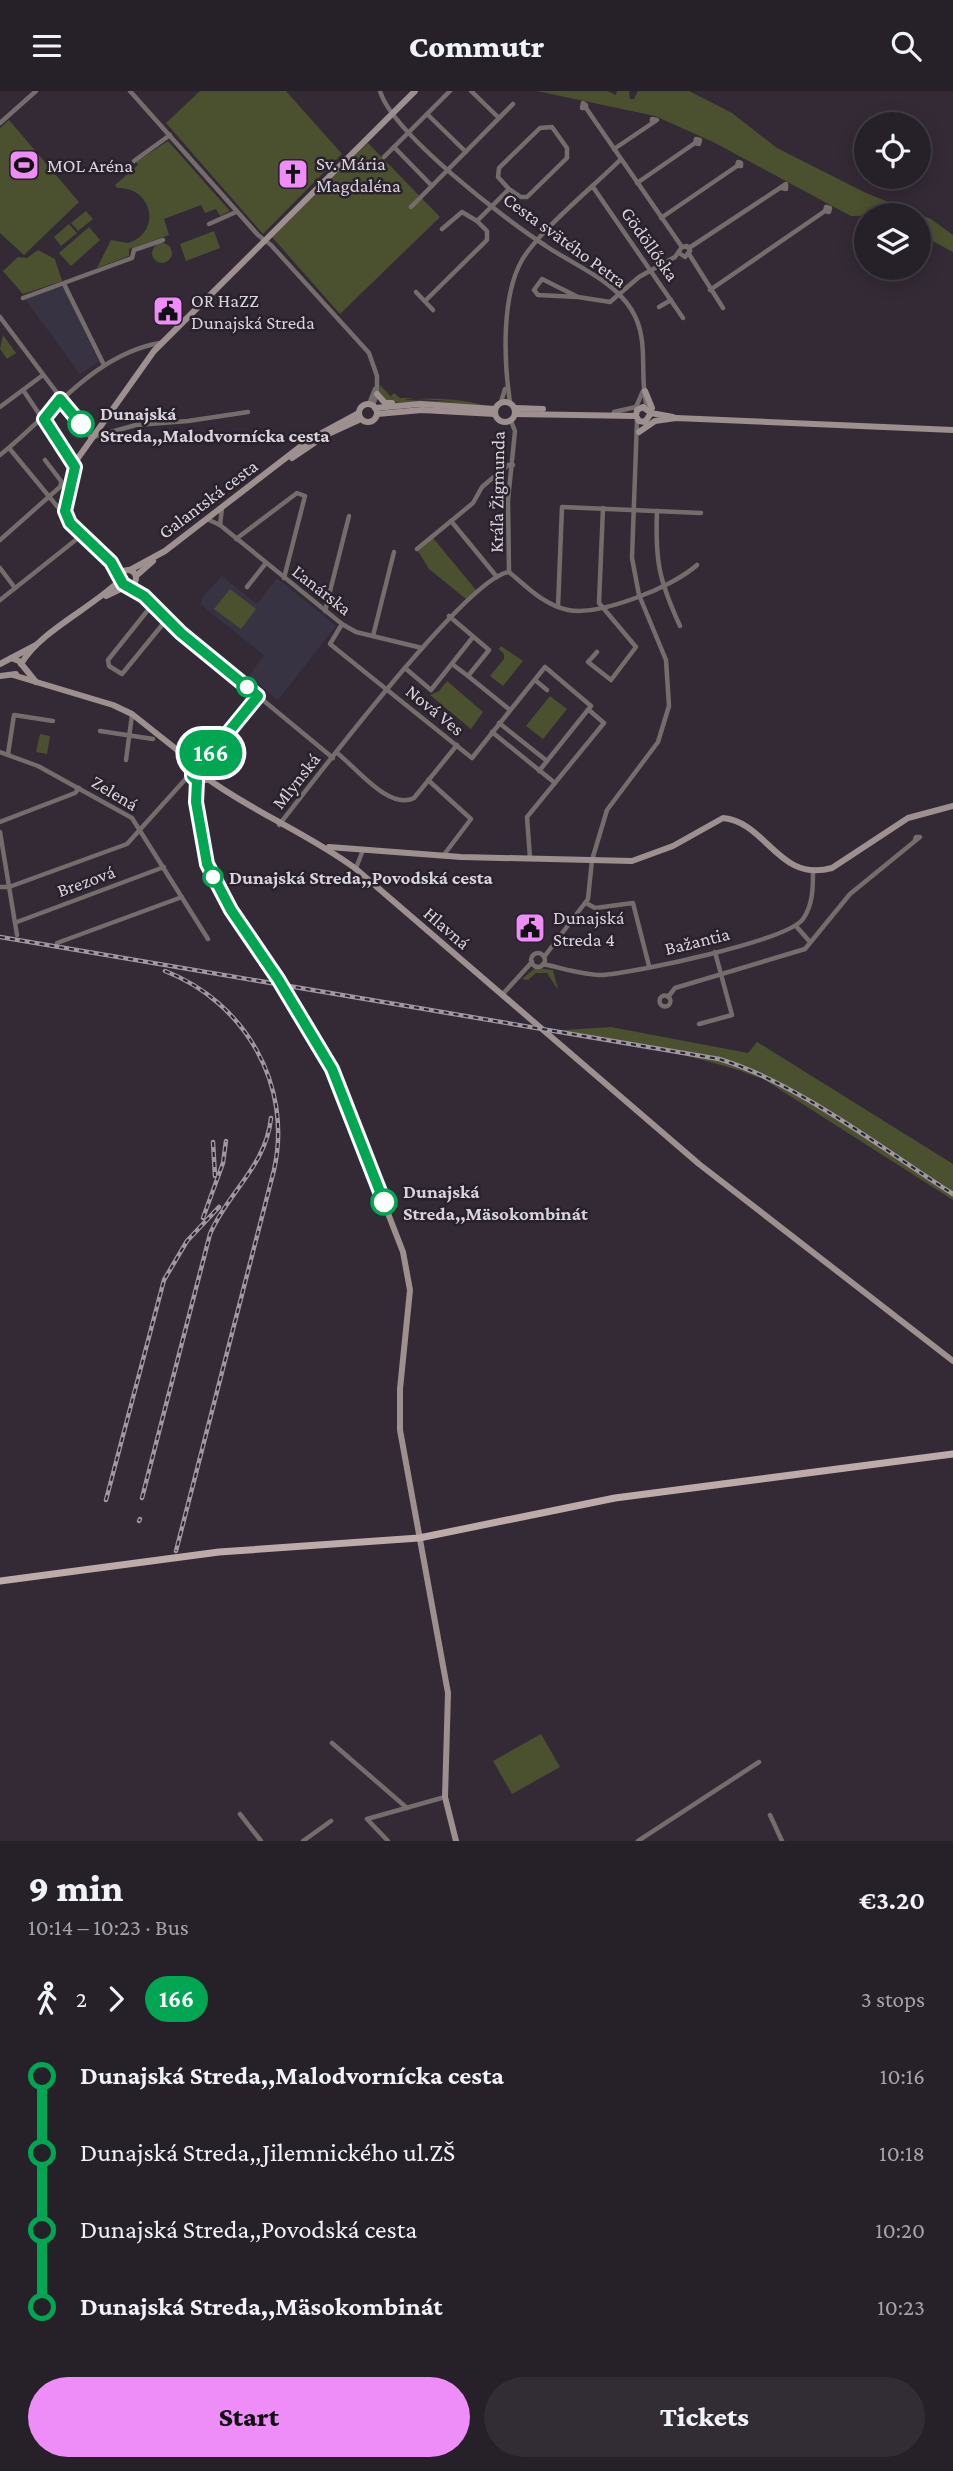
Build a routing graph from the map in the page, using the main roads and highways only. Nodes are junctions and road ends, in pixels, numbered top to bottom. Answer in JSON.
{"nodes":[{"id":1,"x":953,"y":1454,"type":"edge"},
{"id":2,"x":0,"y":1581,"type":"edge"}],
"edges":[{"from":1,"to":2,"type":"main road"}]}
